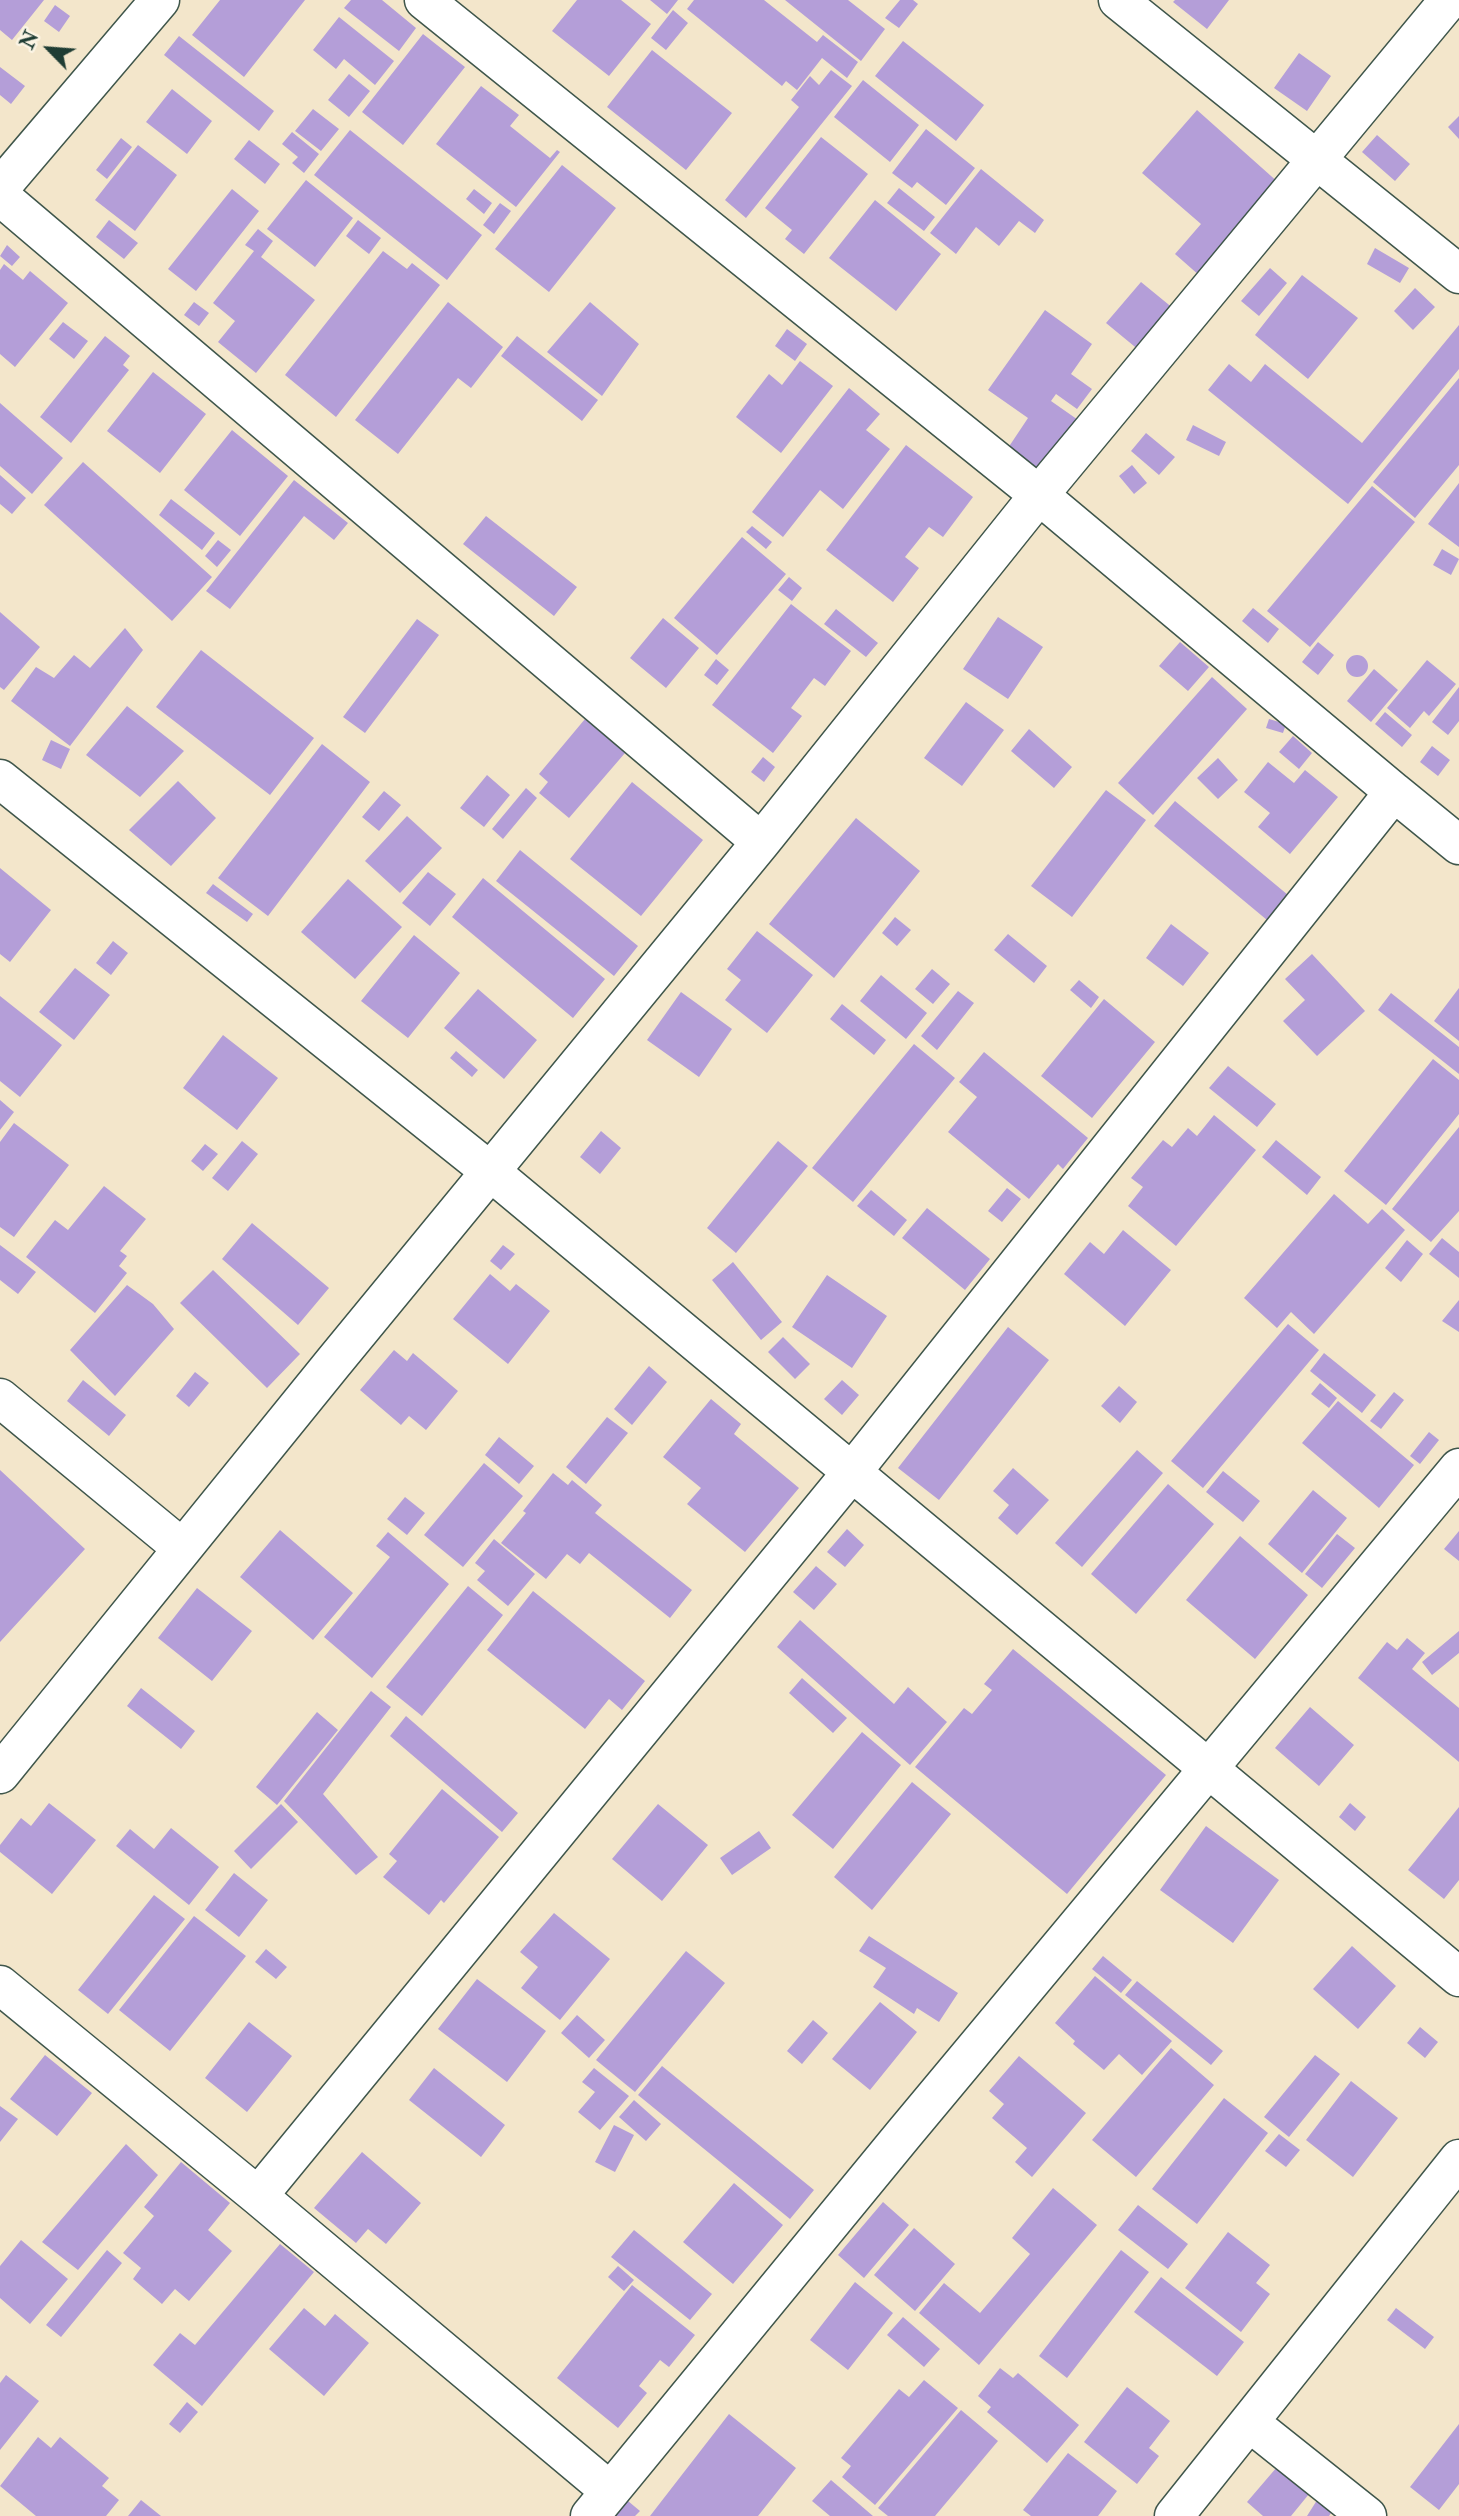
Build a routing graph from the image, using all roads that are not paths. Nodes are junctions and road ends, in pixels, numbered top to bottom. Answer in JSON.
{"nodes":[{"id":1,"x":160,"y":0,"type":"edge"},
{"id":2,"x":424,"y":0,"type":"edge"},
{"id":3,"x":1118,"y":0,"type":"edge"},
{"id":4,"x":1449,"y":0,"type":"edge"},
{"id":5,"x":1319,"y":159,"type":"junction"},
{"id":6,"x":0,"y":188,"type":"edge"},
{"id":7,"x":0,"y":196,"type":"edge"},
{"id":8,"x":1459,"y":274,"type":"edge"},
{"id":9,"x":1040,"y":495,"type":"junction"},
{"id":10,"x":0,"y":779,"type":"edge"},
{"id":11,"x":1394,"y":792,"type":"junction"},
{"id":12,"x":761,"y":842,"type":"junction"},
{"id":13,"x":1459,"y":845,"type":"edge"},
{"id":14,"x":491,"y":1172,"type":"junction"},
{"id":15,"x":0,"y":1398,"type":"edge"},
{"id":16,"x":1459,"y":1468,"type":"edge"},
{"id":17,"x":852,"y":1472,"type":"junction"},
{"id":18,"x":182,"y":1548,"type":"junction"},
{"id":19,"x":1207,"y":1770,"type":"junction"},
{"id":20,"x":0,"y":1774,"type":"edge"},
{"id":21,"x":1459,"y":1977,"type":"edge"},
{"id":22,"x":0,"y":1985,"type":"edge"},
{"id":23,"x":1459,"y":2159,"type":"edge"},
{"id":24,"x":258,"y":2196,"type":"junction"},
{"id":25,"x":1249,"y":2422,"type":"junction"},
{"id":26,"x":600,"y":2503,"type":"edge"},
{"id":27,"x":1174,"y":2516,"type":"edge"},
{"id":28,"x":1367,"y":2516,"type":"edge"}],
"edges":[{"from":1,"to":6,"type":"street"},
{"from":2,"to":9,"type":"street"},
{"from":3,"to":5,"type":"street"},
{"from":4,"to":5,"type":"street"},
{"from":5,"to":8,"type":"street"},
{"from":5,"to":9,"type":"street"},
{"from":7,"to":12,"type":"street"},
{"from":9,"to":11,"type":"street"},
{"from":9,"to":12,"type":"street"},
{"from":10,"to":14,"type":"street"},
{"from":11,"to":13,"type":"street"},
{"from":11,"to":17,"type":"street"},
{"from":12,"to":14,"type":"street"},
{"from":14,"to":17,"type":"street"},
{"from":14,"to":18,"type":"street"},
{"from":15,"to":18,"type":"street"},
{"from":16,"to":19,"type":"street"},
{"from":17,"to":19,"type":"street"},
{"from":17,"to":24,"type":"street"},
{"from":18,"to":20,"type":"street"},
{"from":19,"to":21,"type":"street"},
{"from":19,"to":26,"type":"street"},
{"from":22,"to":24,"type":"street"},
{"from":23,"to":25,"type":"street"},
{"from":24,"to":26,"type":"street"},
{"from":25,"to":27,"type":"street"},
{"from":25,"to":28,"type":"street"}]}
